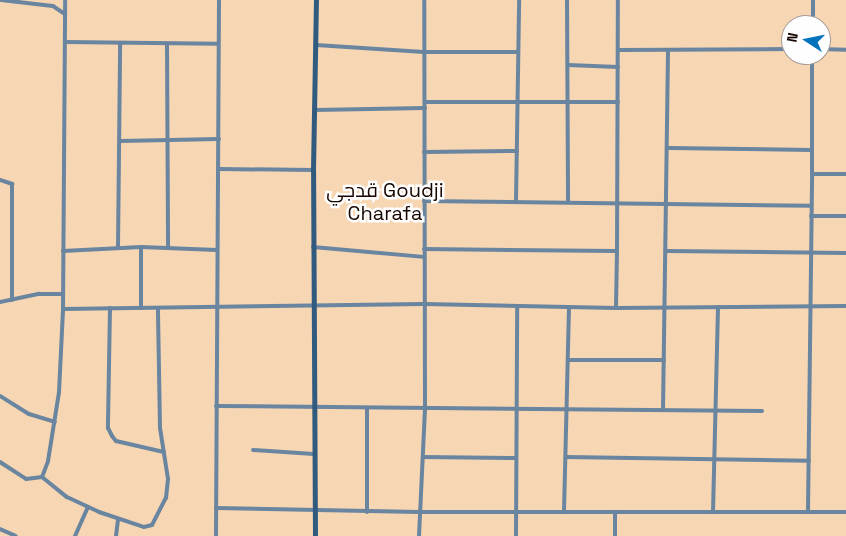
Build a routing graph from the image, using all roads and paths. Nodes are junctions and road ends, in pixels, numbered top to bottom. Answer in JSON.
{"nodes":[{"id":1,"x":1,"y":0,"type":"edge"},
{"id":2,"x":65,"y":0,"type":"edge"},
{"id":3,"x":219,"y":0,"type":"edge"},
{"id":4,"x":316,"y":0,"type":"edge"},
{"id":5,"x":424,"y":0,"type":"edge"},
{"id":6,"x":519,"y":0,"type":"edge"},
{"id":7,"x":568,"y":0,"type":"edge"},
{"id":8,"x":618,"y":0,"type":"edge"},
{"id":9,"x":813,"y":0,"type":"edge"},
{"id":10,"x":65,"y":14,"type":"junction"},
{"id":11,"x":812,"y":15,"type":"edge"},
{"id":12,"x":65,"y":42,"type":"junction"},
{"id":13,"x":120,"y":43,"type":"junction"},
{"id":14,"x":167,"y":44,"type":"junction"},
{"id":15,"x":218,"y":44,"type":"junction"},
{"id":16,"x":316,"y":45,"type":"junction"},
{"id":17,"x":781,"y":49,"type":"edge"},
{"id":18,"x":831,"y":49,"type":"edge"},
{"id":19,"x":618,"y":50,"type":"junction"},
{"id":20,"x":668,"y":50,"type":"junction"},
{"id":21,"x":846,"y":50,"type":"edge"},
{"id":22,"x":424,"y":52,"type":"junction"},
{"id":23,"x":518,"y":52,"type":"junction"},
{"id":24,"x":568,"y":65,"type":"junction"},
{"id":25,"x":812,"y":65,"type":"edge"},
{"id":26,"x":618,"y":67,"type":"junction"},
{"id":27,"x":424,"y":102,"type":"junction"},
{"id":28,"x":518,"y":102,"type":"junction"},
{"id":29,"x":568,"y":102,"type":"junction"},
{"id":30,"x":618,"y":102,"type":"junction"},
{"id":31,"x":424,"y":108,"type":"junction"},
{"id":32,"x":315,"y":110,"type":"junction"},
{"id":33,"x":219,"y":139,"type":"junction"},
{"id":34,"x":120,"y":140,"type":"junction"},
{"id":35,"x":168,"y":140,"type":"junction"},
{"id":36,"x":669,"y":148,"type":"junction"},
{"id":37,"x":812,"y":150,"type":"junction"},
{"id":38,"x":517,"y":151,"type":"junction"},
{"id":39,"x":424,"y":152,"type":"junction"},
{"id":40,"x":219,"y":169,"type":"junction"},
{"id":41,"x":313,"y":170,"type":"junction"},
{"id":42,"x":812,"y":174,"type":"junction"},
{"id":43,"x":846,"y":174,"type":"edge"},
{"id":44,"x":0,"y":180,"type":"edge"},
{"id":45,"x":516,"y":201,"type":"junction"},
{"id":46,"x":568,"y":201,"type":"junction"},
{"id":47,"x":424,"y":202,"type":"junction"},
{"id":48,"x":618,"y":202,"type":"junction"},
{"id":49,"x":668,"y":202,"type":"junction"},
{"id":50,"x":811,"y":206,"type":"junction"},
{"id":51,"x":811,"y":216,"type":"junction"},
{"id":52,"x":846,"y":216,"type":"edge"},
{"id":53,"x":141,"y":247,"type":"junction"},
{"id":54,"x":168,"y":247,"type":"junction"},
{"id":55,"x":313,"y":247,"type":"junction"},
{"id":56,"x":118,"y":248,"type":"junction"},
{"id":57,"x":424,"y":249,"type":"junction"},
{"id":58,"x":217,"y":250,"type":"junction"},
{"id":59,"x":617,"y":250,"type":"junction"},
{"id":60,"x":63,"y":251,"type":"junction"},
{"id":61,"x":666,"y":251,"type":"junction"},
{"id":62,"x":811,"y":252,"type":"junction"},
{"id":63,"x":846,"y":253,"type":"edge"},
{"id":64,"x":424,"y":257,"type":"junction"},
{"id":65,"x":63,"y":294,"type":"junction"},
{"id":66,"x":12,"y":300,"type":"junction"},
{"id":67,"x":0,"y":302,"type":"edge"},
{"id":68,"x":424,"y":304,"type":"junction"},
{"id":69,"x":665,"y":306,"type":"junction"},
{"id":70,"x":810,"y":306,"type":"junction"},
{"id":71,"x":846,"y":306,"type":"edge"},
{"id":72,"x":315,"y":307,"type":"junction"},
{"id":73,"x":517,"y":307,"type":"junction"},
{"id":74,"x":569,"y":307,"type":"junction"},
{"id":75,"x":718,"y":307,"type":"junction"},
{"id":76,"x":110,"y":308,"type":"junction"},
{"id":77,"x":141,"y":308,"type":"junction"},
{"id":78,"x":158,"y":308,"type":"junction"},
{"id":79,"x":217,"y":308,"type":"junction"},
{"id":80,"x":616,"y":308,"type":"junction"},
{"id":81,"x":63,"y":309,"type":"junction"},
{"id":82,"x":568,"y":360,"type":"junction"},
{"id":83,"x":664,"y":360,"type":"junction"},
{"id":84,"x":0,"y":396,"type":"edge"},
{"id":85,"x":216,"y":406,"type":"junction"},
{"id":86,"x":314,"y":408,"type":"junction"},
{"id":87,"x":367,"y":408,"type":"junction"},
{"id":88,"x":425,"y":409,"type":"junction"},
{"id":89,"x":517,"y":409,"type":"junction"},
{"id":90,"x":566,"y":409,"type":"junction"},
{"id":91,"x":663,"y":410,"type":"junction"},
{"id":92,"x":715,"y":411,"type":"junction"},
{"id":93,"x":762,"y":411,"type":"dead end"},
{"id":94,"x":55,"y":422,"type":"junction"},
{"id":95,"x":254,"y":450,"type":"dead end"},
{"id":96,"x":164,"y":452,"type":"junction"},
{"id":97,"x":314,"y":454,"type":"junction"},
{"id":98,"x":423,"y":457,"type":"junction"},
{"id":99,"x":566,"y":457,"type":"junction"},
{"id":100,"x":516,"y":458,"type":"junction"},
{"id":101,"x":714,"y":460,"type":"junction"},
{"id":102,"x":809,"y":461,"type":"junction"},
{"id":103,"x":0,"y":462,"type":"edge"},
{"id":104,"x":42,"y":477,"type":"junction"},
{"id":105,"x":88,"y":507,"type":"junction"},
{"id":106,"x":216,"y":508,"type":"junction"},
{"id":107,"x":315,"y":511,"type":"junction"},
{"id":108,"x":808,"y":511,"type":"junction"},
{"id":109,"x":367,"y":512,"type":"junction"},
{"id":110,"x":419,"y":512,"type":"junction"},
{"id":111,"x":516,"y":512,"type":"junction"},
{"id":112,"x":564,"y":512,"type":"junction"},
{"id":113,"x":615,"y":512,"type":"junction"},
{"id":114,"x":713,"y":512,"type":"junction"},
{"id":115,"x":846,"y":512,"type":"edge"},
{"id":116,"x":118,"y":520,"type":"junction"},
{"id":117,"x":0,"y":529,"type":"edge"},
{"id":118,"x":16,"y":536,"type":"edge"},
{"id":119,"x":76,"y":536,"type":"edge"},
{"id":120,"x":116,"y":536,"type":"edge"},
{"id":121,"x":216,"y":536,"type":"edge"},
{"id":122,"x":315,"y":536,"type":"edge"},
{"id":123,"x":419,"y":536,"type":"edge"},
{"id":124,"x":516,"y":536,"type":"edge"},
{"id":125,"x":615,"y":536,"type":"edge"}],
"edges":[{"from":1,"to":10,"type":"street"},
{"from":2,"to":10,"type":"street"},
{"from":3,"to":15,"type":"street"},
{"from":4,"to":16,"type":"main road"},
{"from":5,"to":22,"type":"street"},
{"from":6,"to":23,"type":"street"},
{"from":7,"to":24,"type":"street"},
{"from":8,"to":19,"type":"street"},
{"from":9,"to":11,"type":"street"},
{"from":10,"to":12,"type":"street"},
{"from":12,"to":13,"type":"street"},
{"from":12,"to":60,"type":"street"},
{"from":13,"to":14,"type":"street"},
{"from":13,"to":34,"type":"street"},
{"from":14,"to":15,"type":"street"},
{"from":14,"to":35,"type":"street"},
{"from":15,"to":33,"type":"street"},
{"from":16,"to":22,"type":"street"},
{"from":16,"to":32,"type":"main road"},
{"from":17,"to":20,"type":"street"},
{"from":18,"to":21,"type":"street"},
{"from":19,"to":20,"type":"street"},
{"from":19,"to":26,"type":"street"},
{"from":20,"to":36,"type":"street"},
{"from":22,"to":23,"type":"street"},
{"from":22,"to":27,"type":"street"},
{"from":23,"to":28,"type":"street"},
{"from":24,"to":26,"type":"street"},
{"from":24,"to":29,"type":"street"},
{"from":25,"to":37,"type":"street"},
{"from":26,"to":30,"type":"street"},
{"from":27,"to":28,"type":"street"},
{"from":27,"to":31,"type":"street"},
{"from":28,"to":29,"type":"street"},
{"from":28,"to":38,"type":"street"},
{"from":29,"to":30,"type":"street"},
{"from":29,"to":46,"type":"street"},
{"from":30,"to":48,"type":"street"},
{"from":31,"to":32,"type":"street"},
{"from":31,"to":39,"type":"street"},
{"from":32,"to":41,"type":"main road"},
{"from":33,"to":35,"type":"street"},
{"from":33,"to":40,"type":"street"},
{"from":34,"to":35,"type":"street"},
{"from":34,"to":56,"type":"street"},
{"from":35,"to":54,"type":"street"},
{"from":36,"to":37,"type":"street"},
{"from":36,"to":49,"type":"street"},
{"from":37,"to":42,"type":"street"},
{"from":38,"to":39,"type":"street"},
{"from":38,"to":45,"type":"street"},
{"from":39,"to":47,"type":"street"},
{"from":40,"to":41,"type":"street"},
{"from":40,"to":58,"type":"street"},
{"from":41,"to":55,"type":"main road"},
{"from":42,"to":43,"type":"street"},
{"from":42,"to":50,"type":"street"},
{"from":44,"to":66,"type":"street"},
{"from":45,"to":46,"type":"street"},
{"from":45,"to":47,"type":"street"},
{"from":46,"to":48,"type":"street"},
{"from":47,"to":57,"type":"street"},
{"from":48,"to":49,"type":"street"},
{"from":48,"to":59,"type":"street"},
{"from":49,"to":50,"type":"street"},
{"from":49,"to":61,"type":"street"},
{"from":50,"to":51,"type":"street"},
{"from":51,"to":52,"type":"street"},
{"from":51,"to":62,"type":"street"},
{"from":53,"to":54,"type":"street"},
{"from":53,"to":56,"type":"street"},
{"from":53,"to":77,"type":"street"},
{"from":54,"to":58,"type":"street"},
{"from":55,"to":64,"type":"street"},
{"from":55,"to":72,"type":"main road"},
{"from":56,"to":60,"type":"street"},
{"from":57,"to":59,"type":"street"},
{"from":57,"to":64,"type":"street"},
{"from":58,"to":79,"type":"street"},
{"from":59,"to":80,"type":"street"},
{"from":60,"to":65,"type":"street"},
{"from":61,"to":62,"type":"street"},
{"from":61,"to":69,"type":"street"},
{"from":62,"to":63,"type":"street"},
{"from":62,"to":70,"type":"street"},
{"from":64,"to":68,"type":"street"},
{"from":65,"to":66,"type":"street"},
{"from":65,"to":81,"type":"street"},
{"from":66,"to":67,"type":"street"},
{"from":68,"to":72,"type":"street"},
{"from":68,"to":73,"type":"street"},
{"from":68,"to":88,"type":"street"},
{"from":69,"to":75,"type":"street"},
{"from":69,"to":80,"type":"street"},
{"from":69,"to":83,"type":"street"},
{"from":70,"to":71,"type":"street"},
{"from":70,"to":75,"type":"street"},
{"from":70,"to":102,"type":"street"},
{"from":72,"to":79,"type":"street"},
{"from":72,"to":86,"type":"main road"},
{"from":73,"to":74,"type":"street"},
{"from":73,"to":89,"type":"street"},
{"from":74,"to":80,"type":"street"},
{"from":74,"to":82,"type":"street"},
{"from":75,"to":92,"type":"street"},
{"from":76,"to":77,"type":"street"},
{"from":76,"to":81,"type":"street"},
{"from":76,"to":96,"type":"street"},
{"from":77,"to":78,"type":"street"},
{"from":78,"to":79,"type":"street"},
{"from":78,"to":96,"type":"street"},
{"from":79,"to":85,"type":"street"},
{"from":81,"to":94,"type":"street"},
{"from":82,"to":83,"type":"street"},
{"from":82,"to":90,"type":"street"},
{"from":83,"to":91,"type":"street"},
{"from":84,"to":94,"type":"street"},
{"from":85,"to":86,"type":"street"},
{"from":85,"to":106,"type":"street"},
{"from":86,"to":87,"type":"street"},
{"from":86,"to":97,"type":"main road"},
{"from":87,"to":88,"type":"street"},
{"from":87,"to":109,"type":"street"},
{"from":88,"to":89,"type":"street"},
{"from":88,"to":98,"type":"street"},
{"from":89,"to":90,"type":"street"},
{"from":89,"to":100,"type":"street"},
{"from":90,"to":91,"type":"street"},
{"from":90,"to":99,"type":"street"},
{"from":91,"to":92,"type":"street"},
{"from":92,"to":93,"type":"street"},
{"from":92,"to":101,"type":"street"},
{"from":94,"to":104,"type":"street"},
{"from":95,"to":97,"type":"street"},
{"from":96,"to":116,"type":"street"},
{"from":97,"to":107,"type":"main road"},
{"from":98,"to":100,"type":"street"},
{"from":98,"to":110,"type":"street"},
{"from":99,"to":101,"type":"street"},
{"from":99,"to":112,"type":"street"},
{"from":100,"to":111,"type":"street"},
{"from":101,"to":102,"type":"street"},
{"from":101,"to":114,"type":"street"},
{"from":102,"to":108,"type":"street"},
{"from":103,"to":104,"type":"street"},
{"from":104,"to":105,"type":"street"},
{"from":105,"to":116,"type":"street"},
{"from":105,"to":119,"type":"street"},
{"from":106,"to":107,"type":"street"},
{"from":106,"to":121,"type":"street"},
{"from":107,"to":109,"type":"street"},
{"from":107,"to":122,"type":"main road"},
{"from":108,"to":114,"type":"street"},
{"from":108,"to":115,"type":"street"},
{"from":109,"to":110,"type":"street"},
{"from":110,"to":111,"type":"street"},
{"from":110,"to":123,"type":"street"},
{"from":111,"to":112,"type":"street"},
{"from":111,"to":124,"type":"street"},
{"from":112,"to":113,"type":"street"},
{"from":113,"to":114,"type":"street"},
{"from":113,"to":125,"type":"street"},
{"from":116,"to":120,"type":"street"},
{"from":117,"to":118,"type":"street"}]}
